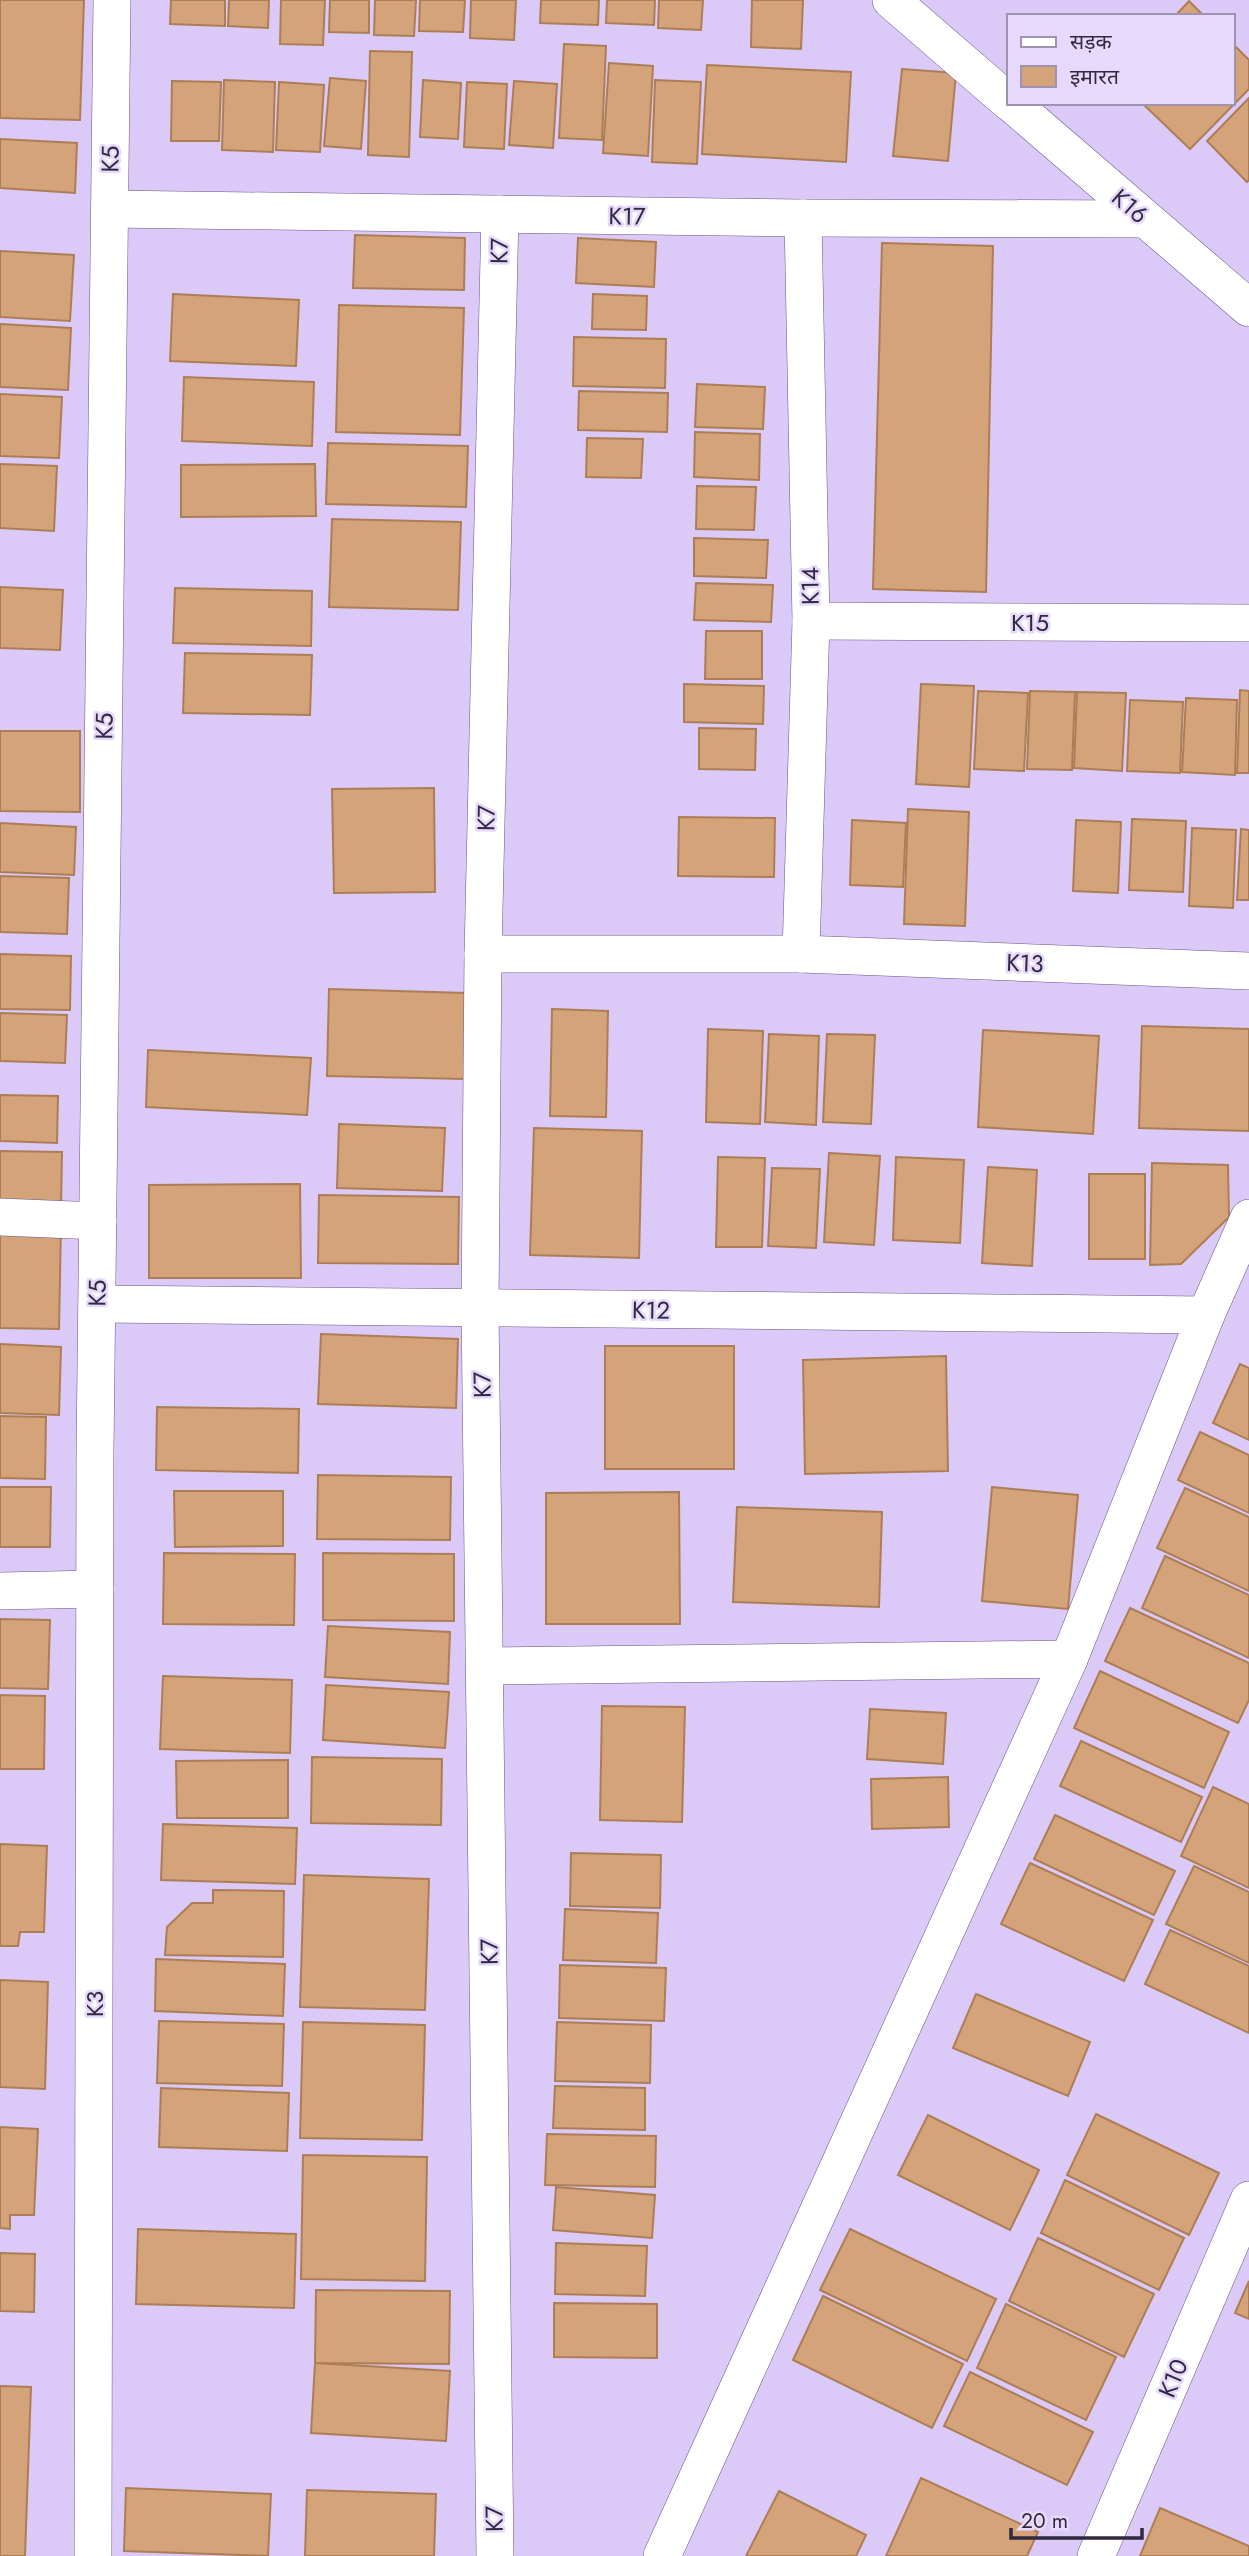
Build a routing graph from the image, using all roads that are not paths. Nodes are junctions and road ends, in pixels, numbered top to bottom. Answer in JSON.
{"nodes":[{"id":1,"x":112,"y":0,"type":"edge"},
{"id":2,"x":891,"y":0,"type":"edge"},
{"id":3,"x":1007,"y":100,"type":"edge"},
{"id":4,"x":1012,"y":105,"type":"edge"},
{"id":5,"x":110,"y":209,"type":"junction"},
{"id":6,"x":500,"y":214,"type":"junction"},
{"id":7,"x":803,"y":218,"type":"junction"},
{"id":8,"x":1145,"y":219,"type":"junction"},
{"id":9,"x":1249,"y":308,"type":"edge"},
{"id":10,"x":811,"y":621,"type":"junction"},
{"id":11,"x":1249,"y":623,"type":"edge"},
{"id":12,"x":483,"y":954,"type":"junction"},
{"id":13,"x":801,"y":954,"type":"junction"},
{"id":14,"x":1249,"y":971,"type":"edge"},
{"id":15,"x":0,"y":1217,"type":"edge"},
{"id":16,"x":1249,"y":1217,"type":"edge"},
{"id":17,"x":98,"y":1221,"type":"junction"},
{"id":18,"x":97,"y":1304,"type":"junction"},
{"id":19,"x":480,"y":1308,"type":"junction"},
{"id":20,"x":1206,"y":1315,"type":"junction"},
{"id":21,"x":95,"y":1452,"type":"joint"},
{"id":22,"x":95,"y":1589,"type":"junction"},
{"id":23,"x":0,"y":1591,"type":"edge"},
{"id":24,"x":1069,"y":1659,"type":"junction"},
{"id":25,"x":486,"y":1667,"type":"junction"},
{"id":26,"x":1249,"y":2200,"type":"edge"},
{"id":27,"x":93,"y":2556,"type":"edge"},
{"id":28,"x":495,"y":2556,"type":"edge"},
{"id":29,"x":662,"y":2556,"type":"edge"},
{"id":30,"x":1096,"y":2556,"type":"edge"}],
"edges":[{"from":1,"to":5,"type":"street","name":"K5"},
{"from":2,"to":3,"type":"street","name":"K16"},
{"from":4,"to":8,"type":"street","name":"K16"},
{"from":5,"to":6,"type":"street","name":"K17"},
{"from":5,"to":17,"type":"street","name":"K5"},
{"from":6,"to":7,"type":"street","name":"K17"},
{"from":6,"to":12,"type":"street","name":"K7"},
{"from":7,"to":8,"type":"street","name":"K17"},
{"from":7,"to":10,"type":"street","name":"K14"},
{"from":8,"to":9,"type":"street","name":"K16"},
{"from":10,"to":11,"type":"street","name":"K15"},
{"from":10,"to":13,"type":"street","name":"K14"},
{"from":12,"to":13,"type":"street","name":"K13"},
{"from":12,"to":19,"type":"street","name":"K7"},
{"from":13,"to":14,"type":"street","name":"K13"},
{"from":15,"to":17,"type":"street"},
{"from":16,"to":20,"type":"street"},
{"from":17,"to":18,"type":"street","name":"K5"},
{"from":18,"to":19,"type":"street","name":"K12"},
{"from":18,"to":21,"type":"street","name":"K5"},
{"from":19,"to":20,"type":"street","name":"K12"},
{"from":19,"to":25,"type":"street","name":"K7"},
{"from":20,"to":24,"type":"street"},
{"from":21,"to":22,"type":"street","name":"K3"},
{"from":22,"to":23,"type":"street"},
{"from":22,"to":27,"type":"street","name":"K3"},
{"from":24,"to":25,"type":"street"},
{"from":24,"to":29,"type":"street"},
{"from":25,"to":28,"type":"street","name":"K7"},
{"from":26,"to":30,"type":"street","name":"K10"}]}
